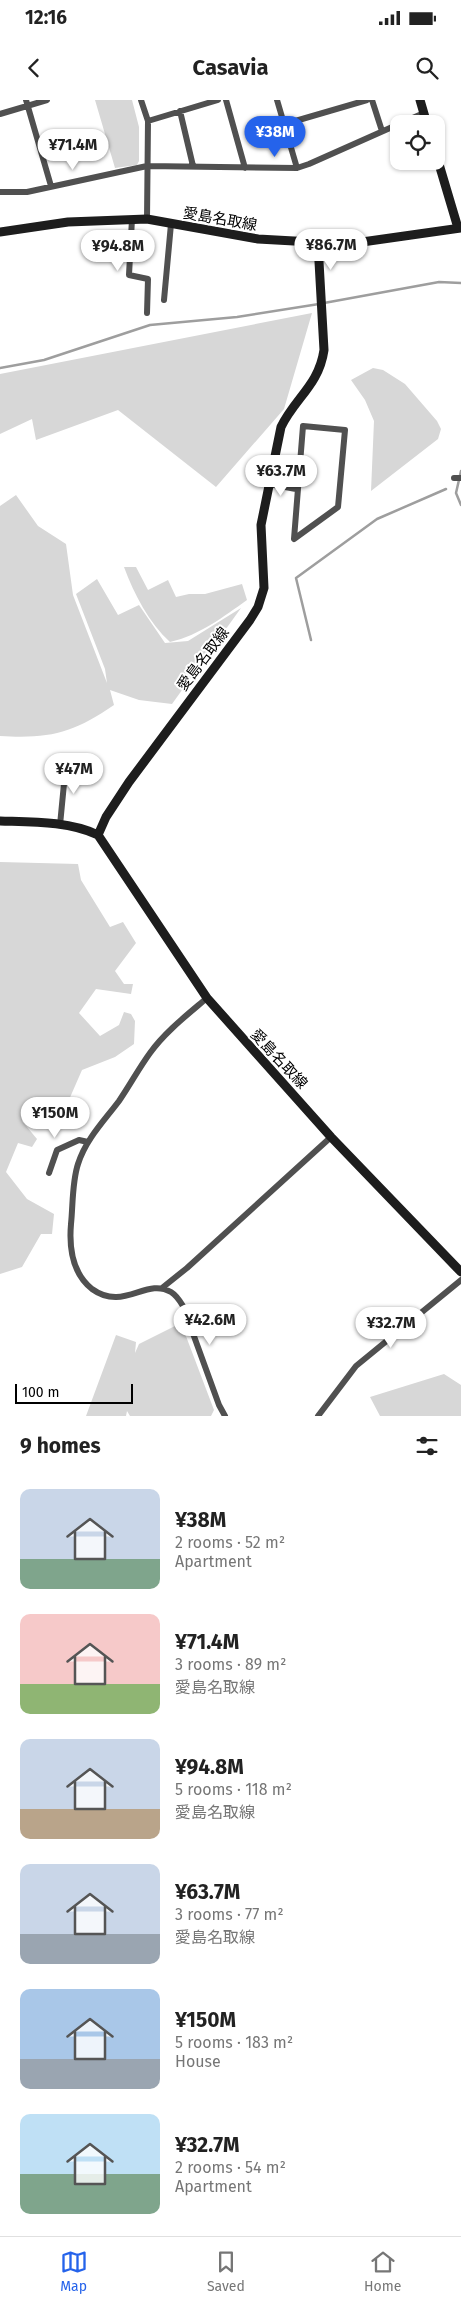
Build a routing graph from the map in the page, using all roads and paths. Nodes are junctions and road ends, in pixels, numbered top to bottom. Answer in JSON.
{"nodes":[{"id":1,"x":47,"y":100,"type":"edge"},
{"id":2,"x":141,"y":100,"type":"edge"},
{"id":3,"x":218,"y":100,"type":"edge"},
{"id":4,"x":226,"y":100,"type":"edge"},
{"id":5,"x":277,"y":100,"type":"edge"},
{"id":6,"x":367,"y":100,"type":"edge"},
{"id":7,"x":372,"y":100,"type":"edge"},
{"id":8,"x":420,"y":100,"type":"edge"},
{"id":9,"x":27,"y":103,"type":"edge"},
{"id":10,"x":180,"y":111,"type":"junction"},
{"id":11,"x":424,"y":113,"type":"joint"},
{"id":12,"x":0,"y":114,"type":"edge"},
{"id":13,"x":419,"y":115,"type":"edge"},
{"id":14,"x":148,"y":121,"type":"junction"},
{"id":15,"x":285,"y":124,"type":"junction"},
{"id":16,"x":390,"y":128,"type":"edge"},
{"id":17,"x":382,"y":131,"type":"junction"},
{"id":18,"x":147,"y":166,"type":"junction"},
{"id":19,"x":193,"y":166,"type":"junction"},
{"id":20,"x":245,"y":168,"type":"junction"},
{"id":21,"x":297,"y":168,"type":"junction"},
{"id":22,"x":441,"y":170,"type":"edge"},
{"id":23,"x":51,"y":186,"type":"junction"},
{"id":24,"x":0,"y":191,"type":"edge"},
{"id":25,"x":132,"y":219,"type":"junction"},
{"id":26,"x":148,"y":219,"type":"junction"},
{"id":27,"x":170,"y":224,"type":"junction"},
{"id":28,"x":460,"y":228,"type":"edge"},
{"id":29,"x":0,"y":232,"type":"edge"},
{"id":30,"x":318,"y":244,"type":"junction"},
{"id":31,"x":164,"y":300,"type":"dead end"},
{"id":32,"x":147,"y":313,"type":"dead end"},
{"id":33,"x":270,"y":484,"type":"junction"},
{"id":34,"x":296,"y":489,"type":"junction"},
{"id":35,"x":294,"y":540,"type":"junction"},
{"id":36,"x":288,"y":544,"type":"dead end"},
{"id":37,"x":66,"y":763,"type":"dead end"},
{"id":38,"x":0,"y":821,"type":"edge"},
{"id":39,"x":60,"y":825,"type":"junction"},
{"id":40,"x":98,"y":835,"type":"junction"},
{"id":41,"x":207,"y":998,"type":"junction"},
{"id":42,"x":331,"y":1137,"type":"junction"},
{"id":43,"x":88,"y":1142,"type":"junction"},
{"id":44,"x":49,"y":1173,"type":"dead end"},
{"id":45,"x":461,"y":1272,"type":"edge"},
{"id":46,"x":461,"y":1280,"type":"edge"},
{"id":47,"x":162,"y":1288,"type":"junction"},
{"id":48,"x":223,"y":1415,"type":"edge"},
{"id":49,"x":318,"y":1416,"type":"edge"}],
"edges":[{"from":1,"to":9,"type":"street"},
{"from":2,"to":14,"type":"street"},
{"from":3,"to":10,"type":"street"},
{"from":4,"to":20,"type":"street"},
{"from":5,"to":15,"type":"street"},
{"from":6,"to":15,"type":"street"},
{"from":7,"to":17,"type":"street"},
{"from":8,"to":11,"type":"main road"},
{"from":9,"to":12,"type":"street"},
{"from":9,"to":23,"type":"street"},
{"from":10,"to":14,"type":"street"},
{"from":10,"to":19,"type":"street"},
{"from":11,"to":13,"type":"street"},
{"from":14,"to":18,"type":"street"},
{"from":15,"to":21,"type":"street"},
{"from":16,"to":17,"type":"street"},
{"from":17,"to":21,"type":"street"},
{"from":18,"to":19,"type":"street"},
{"from":18,"to":23,"type":"street"},
{"from":18,"to":26,"type":"street"},
{"from":19,"to":20,"type":"street"},
{"from":20,"to":21,"type":"street"},
{"from":22,"to":28,"type":"main road"},
{"from":23,"to":24,"type":"street"},
{"from":25,"to":26,"type":"main road","name":"愛島名取線"},
{"from":25,"to":29,"type":"main road","name":"愛島名取線"},
{"from":25,"to":32,"type":"street"},
{"from":26,"to":27,"type":"main road","name":"愛島名取線"},
{"from":27,"to":30,"type":"main road","name":"愛島名取線"},
{"from":27,"to":31,"type":"street"},
{"from":28,"to":30,"type":"main road"},
{"from":30,"to":33,"type":"main road","name":"愛島名取線"},
{"from":33,"to":34,"type":"street"},
{"from":33,"to":40,"type":"main road","name":"愛島名取線"},
{"from":34,"to":35,"type":"street"},
{"from":34,"to":35,"type":"street"},
{"from":35,"to":36,"type":"street"},
{"from":37,"to":39,"type":"street"},
{"from":38,"to":39,"type":"main road"},
{"from":39,"to":40,"type":"main road"},
{"from":40,"to":41,"type":"main road","name":"愛島名取線"},
{"from":41,"to":42,"type":"main road","name":"愛島名取線"},
{"from":41,"to":43,"type":"street"},
{"from":42,"to":45,"type":"main road","name":"愛島名取線"},
{"from":42,"to":47,"type":"street"},
{"from":43,"to":44,"type":"street"},
{"from":43,"to":47,"type":"street"},
{"from":46,"to":49,"type":"street"},
{"from":47,"to":48,"type":"street"}]}
